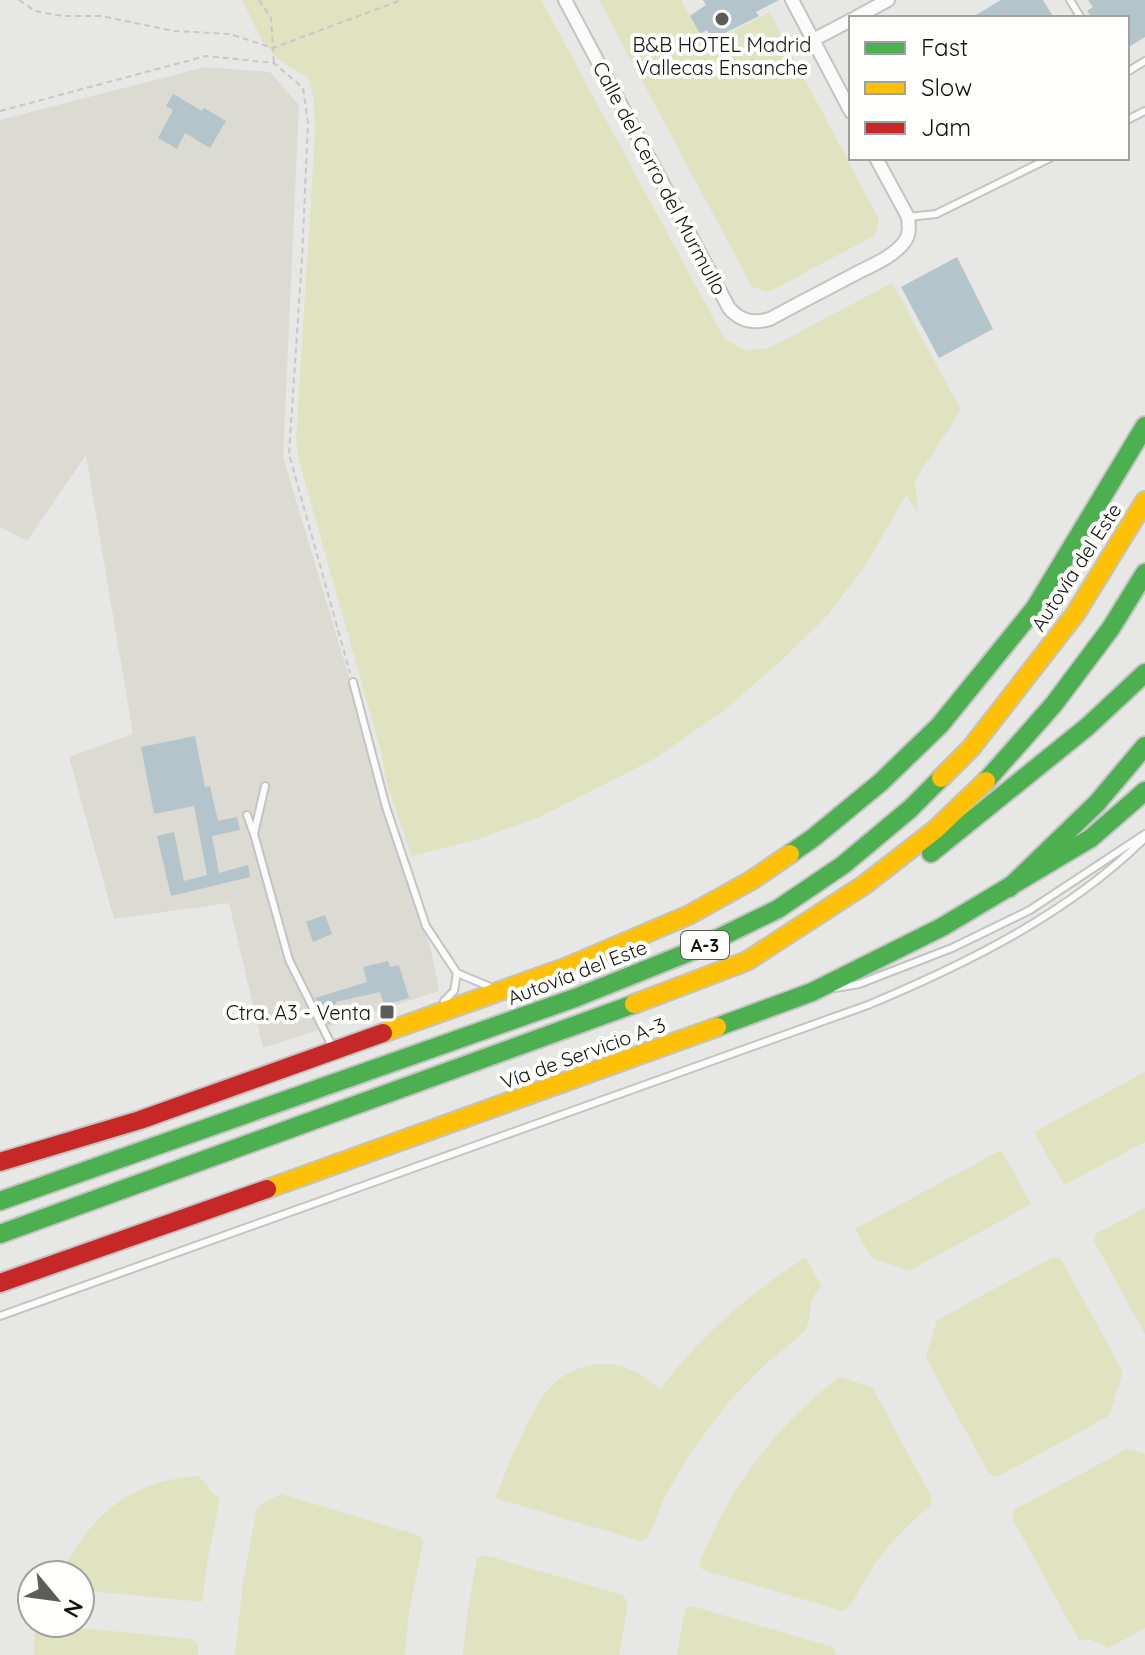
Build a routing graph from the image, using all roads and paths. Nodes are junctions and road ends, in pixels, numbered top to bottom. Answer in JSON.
{"nodes":[{"id":1,"x":19,"y":0,"type":"edge"},
{"id":2,"x":259,"y":0,"type":"edge"},
{"id":3,"x":401,"y":0,"type":"edge"},
{"id":4,"x":565,"y":0,"type":"edge"},
{"id":5,"x":792,"y":0,"type":"edge"},
{"id":6,"x":888,"y":0,"type":"edge"},
{"id":7,"x":859,"y":16,"type":"edge"},
{"id":8,"x":849,"y":21,"type":"edge"},
{"id":9,"x":813,"y":40,"type":"junction"},
{"id":10,"x":273,"y":48,"type":"junction"},
{"id":11,"x":274,"y":63,"type":"junction"},
{"id":12,"x":849,"y":108,"type":"edge"},
{"id":13,"x":0,"y":111,"type":"edge"},
{"id":14,"x":877,"y":160,"type":"edge"},
{"id":15,"x":1046,"y":160,"type":"edge"},
{"id":16,"x":908,"y":217,"type":"junction"},
{"id":17,"x":1145,"y":426,"type":"edge"},
{"id":18,"x":1145,"y":501,"type":"edge"},
{"id":19,"x":1145,"y":573,"type":"edge"},
{"id":20,"x":1145,"y":673,"type":"edge"},
{"id":21,"x":353,"y":682,"type":"joint"},
{"id":22,"x":1145,"y":746,"type":"edge"},
{"id":23,"x":265,"y":786,"type":"dead end"},
{"id":24,"x":1145,"y":791,"type":"edge"},
{"id":25,"x":247,"y":815,"type":"dead end"},
{"id":26,"x":254,"y":834,"type":"junction"},
{"id":27,"x":1145,"y":836,"type":"edge"},
{"id":28,"x":1009,"y":888,"type":"junction"},
{"id":29,"x":747,"y":961,"type":"junction"},
{"id":30,"x":457,"y":973,"type":"junction"},
{"id":31,"x":513,"y":986,"type":"junction"},
{"id":32,"x":812,"y":992,"type":"junction"},
{"id":33,"x":429,"y":1017,"type":"junction"},
{"id":34,"x":334,"y":1051,"type":"junction"},
{"id":35,"x":0,"y":1162,"type":"edge"},
{"id":36,"x":0,"y":1201,"type":"edge"},
{"id":37,"x":0,"y":1234,"type":"edge"},
{"id":38,"x":0,"y":1283,"type":"edge"},
{"id":39,"x":0,"y":1316,"type":"edge"}],
"edges":[{"from":1,"to":10,"type":"path"},
{"from":2,"to":10,"type":"path"},
{"from":3,"to":10,"type":"path"},
{"from":4,"to":16,"type":"street","name":"Calle del Cerro del Murmullo"},
{"from":5,"to":9,"type":"street"},
{"from":6,"to":7,"type":"street"},
{"from":8,"to":9,"type":"street"},
{"from":9,"to":12,"type":"street"},
{"from":10,"to":11,"type":"path"},
{"from":11,"to":13,"type":"path"},
{"from":11,"to":21,"type":"path"},
{"from":14,"to":16,"type":"street"},
{"from":15,"to":16,"type":"lane"},
{"from":17,"to":31,"type":"main road"},
{"from":18,"to":36,"type":"main road","name":"Autovía del Este","number":"A-3"},
{"from":19,"to":29,"type":"main road","number":"A-3"},
{"from":20,"to":29,"type":"main road"},
{"from":21,"to":30,"type":"lane"},
{"from":22,"to":28,"type":"main road"},
{"from":23,"to":26,"type":"lane"},
{"from":24,"to":28,"type":"main road","name":"Vía de Servicio A-3"},
{"from":25,"to":26,"type":"lane"},
{"from":26,"to":34,"type":"lane"},
{"from":27,"to":32,"type":"lane"},
{"from":27,"to":39,"type":"lane"},
{"from":28,"to":32,"type":"main road","name":"Vía de Servicio A-3"},
{"from":29,"to":37,"type":"main road","number":"A-3"},
{"from":30,"to":31,"type":"lane"},
{"from":30,"to":33,"type":"lane"},
{"from":31,"to":33,"type":"main road"},
{"from":32,"to":38,"type":"main road","name":"Vía de Servicio A-3"},
{"from":33,"to":34,"type":"main road"},
{"from":34,"to":35,"type":"main road"}]}
